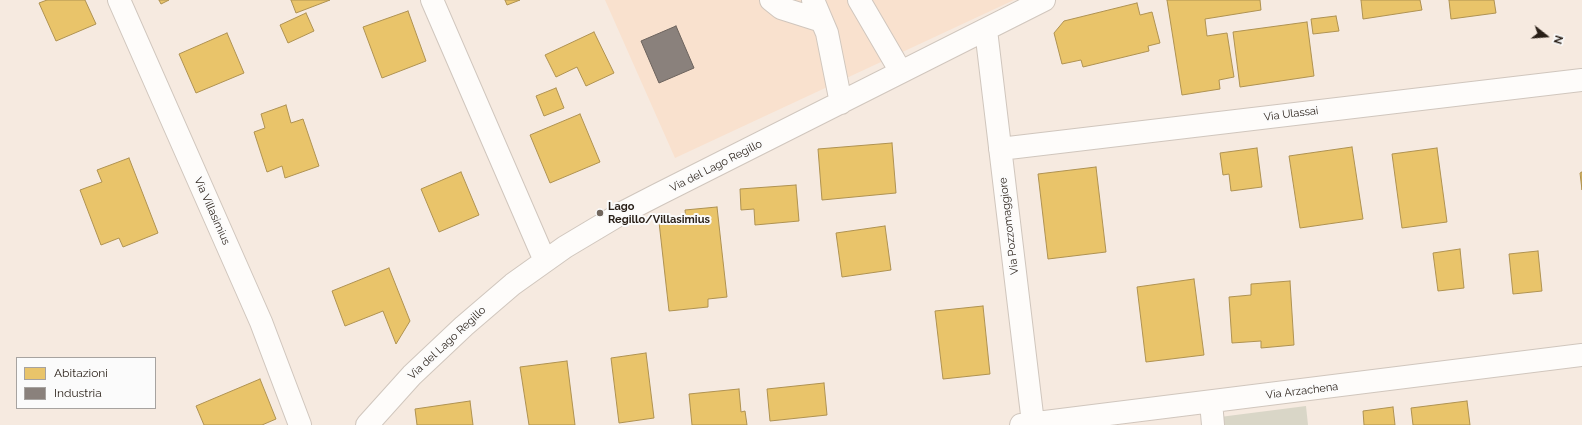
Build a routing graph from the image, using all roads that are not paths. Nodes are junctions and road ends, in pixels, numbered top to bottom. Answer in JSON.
{"nodes":[{"id":1,"x":119,"y":0,"type":"edge"},
{"id":2,"x":432,"y":0,"type":"edge"},
{"id":3,"x":771,"y":0,"type":"edge"},
{"id":4,"x":813,"y":0,"type":"edge"},
{"id":5,"x":859,"y":0,"type":"edge"},
{"id":6,"x":1044,"y":0,"type":"edge"},
{"id":7,"x":822,"y":21,"type":"junction"},
{"id":8,"x":986,"y":30,"type":"junction"},
{"id":9,"x":901,"y":72,"type":"junction"},
{"id":10,"x":1582,"y":80,"type":"edge"},
{"id":11,"x":841,"y":102,"type":"junction"},
{"id":12,"x":1000,"y":149,"type":"junction"},
{"id":13,"x":545,"y":260,"type":"junction"},
{"id":14,"x":1582,"y":355,"type":"edge"},
{"id":15,"x":1211,"y":402,"type":"junction"},
{"id":16,"x":1027,"y":424,"type":"edge"},
{"id":17,"x":300,"y":425,"type":"edge"},
{"id":18,"x":366,"y":425,"type":"edge"},
{"id":19,"x":1213,"y":425,"type":"edge"}],
"edges":[{"from":1,"to":17,"type":"street","name":"Via Villasimius"},
{"from":2,"to":13,"type":"street"},
{"from":3,"to":7,"type":"street"},
{"from":4,"to":7,"type":"street"},
{"from":5,"to":9,"type":"street"},
{"from":6,"to":8,"type":"street","name":"Via del Lago Regillo"},
{"from":7,"to":11,"type":"street"},
{"from":8,"to":9,"type":"street","name":"Via del Lago Regillo"},
{"from":8,"to":12,"type":"street","name":"Via Pozzomaggiore"},
{"from":9,"to":11,"type":"street","name":"Via del Lago Regillo"},
{"from":10,"to":12,"type":"street","name":"Via Ulassai"},
{"from":11,"to":13,"type":"street","name":"Via del Lago Regillo"},
{"from":12,"to":16,"type":"street","name":"Via Pozzomaggiore"},
{"from":13,"to":18,"type":"street","name":"Via del Lago Regillo"},
{"from":14,"to":15,"type":"street","name":"Via Arzachena"},
{"from":15,"to":16,"type":"street","name":"Via Arzachena"},
{"from":15,"to":19,"type":"street"}]}
